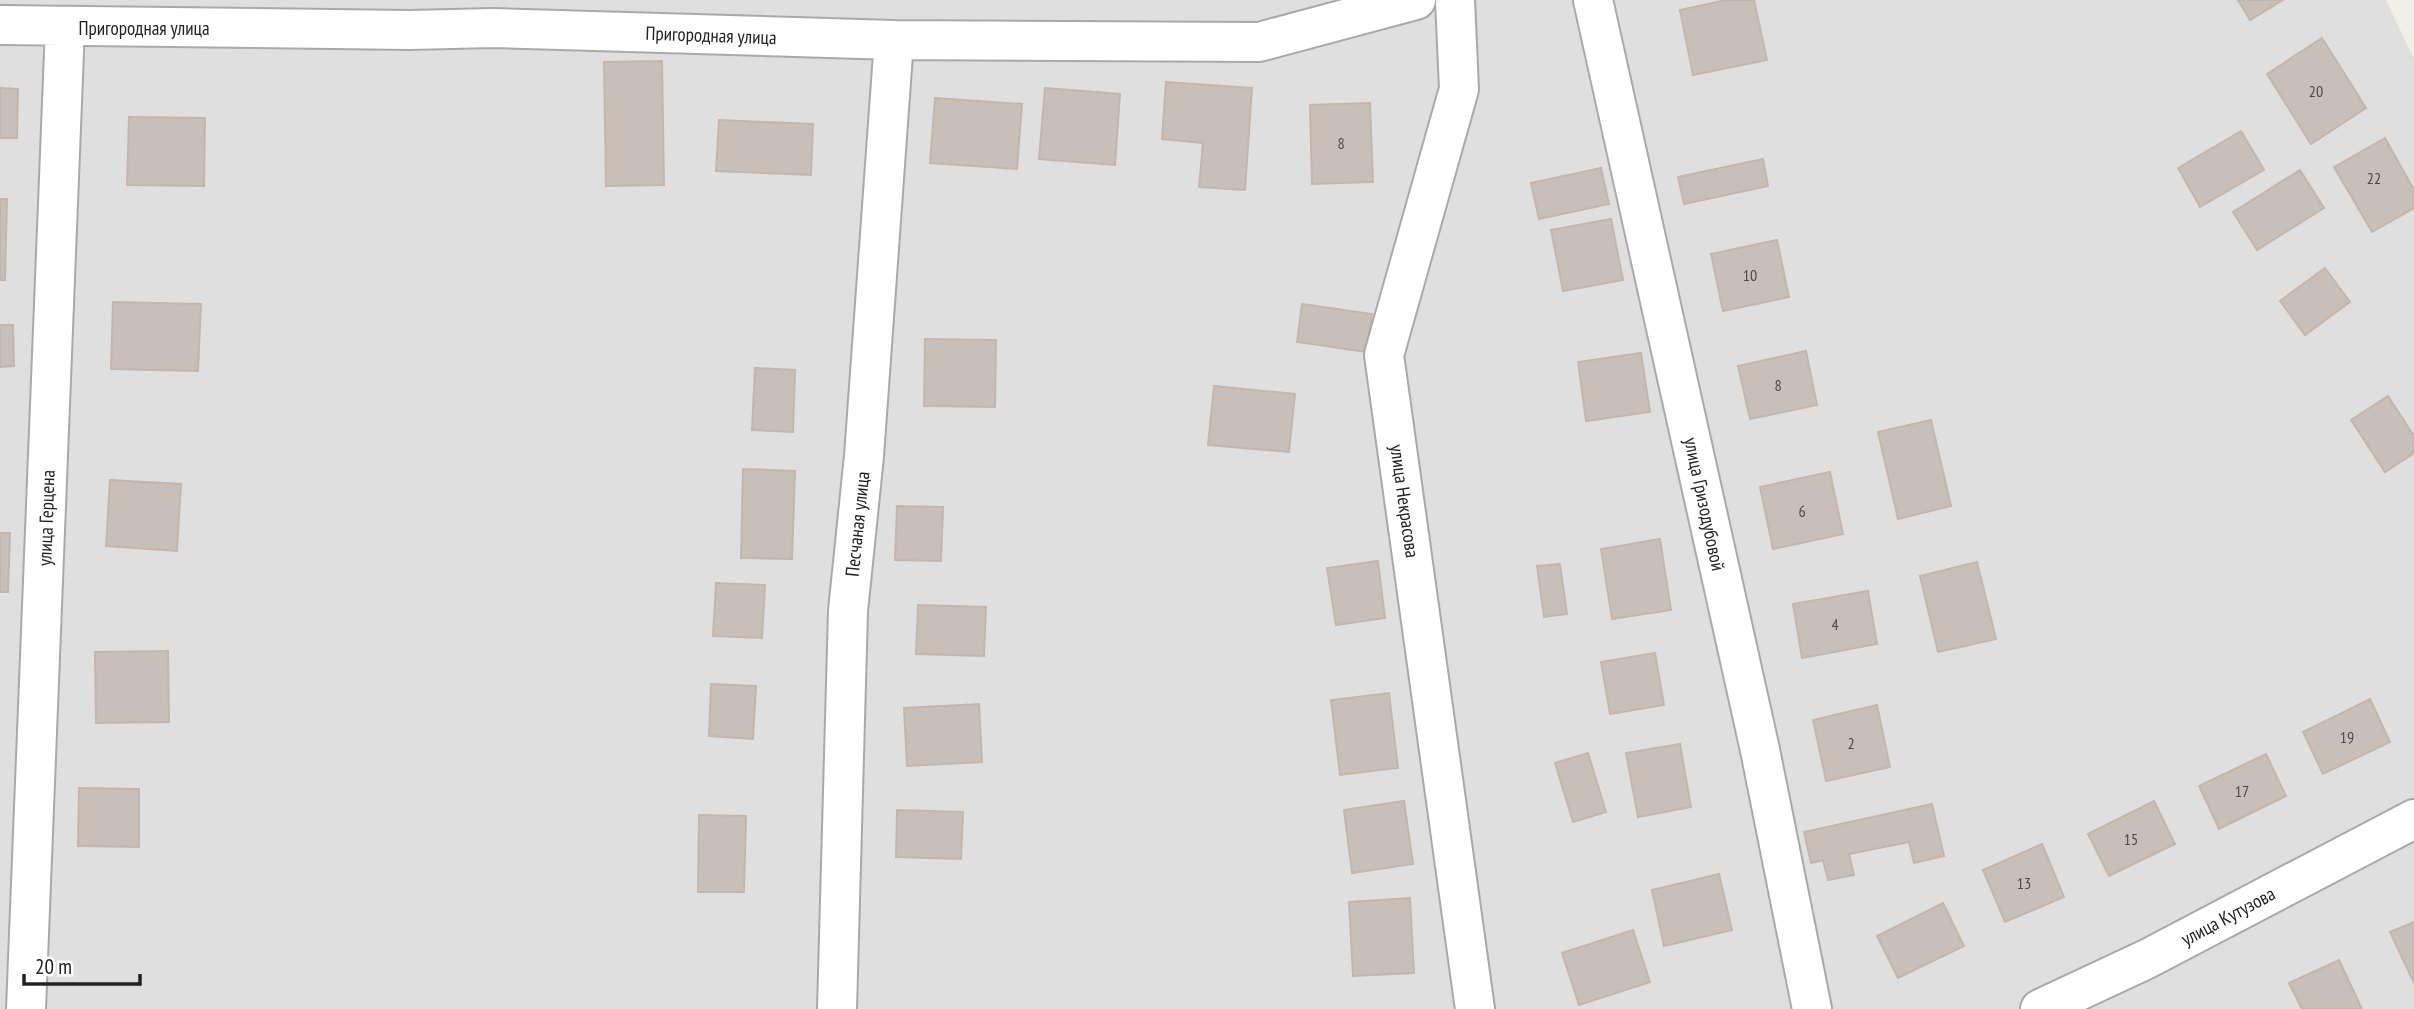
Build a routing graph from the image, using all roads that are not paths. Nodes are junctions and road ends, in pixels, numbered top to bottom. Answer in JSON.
{"nodes":[{"id":1,"x":1416,"y":0,"type":"edge"},
{"id":2,"x":1455,"y":0,"type":"edge"},
{"id":3,"x":1593,"y":0,"type":"edge"},
{"id":4,"x":0,"y":25,"type":"edge"},
{"id":5,"x":65,"y":27,"type":"junction"},
{"id":6,"x":894,"y":40,"type":"junction"},
{"id":7,"x":2414,"y":818,"type":"edge"},
{"id":8,"x":26,"y":1009,"type":"edge"},
{"id":9,"x":837,"y":1009,"type":"edge"},
{"id":10,"x":1475,"y":1009,"type":"edge"},
{"id":11,"x":1812,"y":1009,"type":"edge"},
{"id":12,"x":2040,"y":1009,"type":"edge"}],
"edges":[{"from":1,"to":6,"type":"street","name":"Пригородная улица"},
{"from":2,"to":10,"type":"street","name":"улица Некрасова"},
{"from":3,"to":11,"type":"street","name":"улица Гризодубовой"},
{"from":4,"to":5,"type":"street","name":"Пригородная улица"},
{"from":5,"to":6,"type":"street","name":"Пригородная улица"},
{"from":5,"to":8,"type":"street","name":"улица Герцена"},
{"from":6,"to":9,"type":"street","name":"Песчаная улица"},
{"from":7,"to":12,"type":"street","name":"улица Кутузова"}]}
